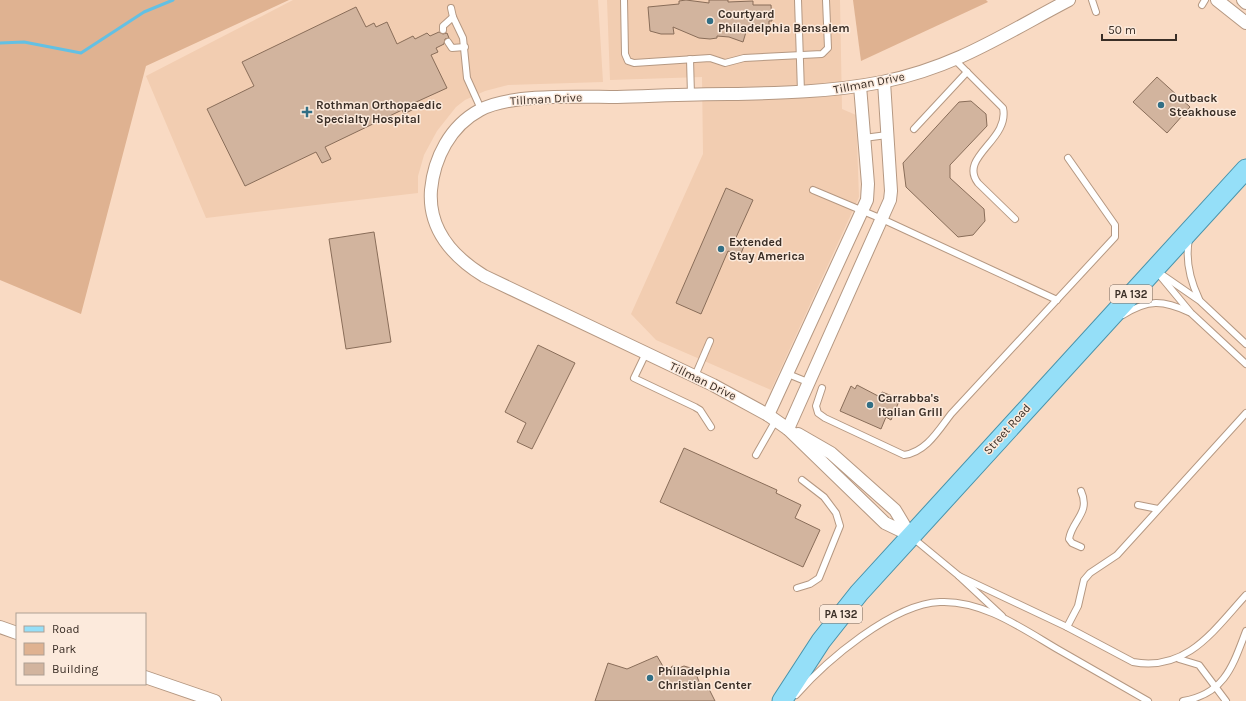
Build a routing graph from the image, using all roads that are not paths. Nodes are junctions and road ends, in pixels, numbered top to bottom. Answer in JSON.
{"nodes":[{"id":1,"x":624,"y":0,"type":"edge"},
{"id":2,"x":798,"y":0,"type":"edge"},
{"id":3,"x":826,"y":0,"type":"edge"},
{"id":4,"x":1069,"y":0,"type":"edge"},
{"id":5,"x":1092,"y":0,"type":"edge"},
{"id":6,"x":1217,"y":0,"type":"edge"},
{"id":7,"x":1243,"y":0,"type":"edge"},
{"id":8,"x":1246,"y":3,"type":"edge"},
{"id":9,"x":451,"y":8,"type":"dead end"},
{"id":10,"x":1096,"y":12,"type":"dead end"},
{"id":11,"x":453,"y":17,"type":"junction"},
{"id":12,"x":1246,"y":23,"type":"edge"},
{"id":13,"x":443,"y":30,"type":"dead end"},
{"id":14,"x":448,"y":42,"type":"dead end"},
{"id":15,"x":465,"y":47,"type":"junction"},
{"id":16,"x":800,"y":56,"type":"junction"},
{"id":17,"x":690,"y":59,"type":"junction"},
{"id":18,"x":955,"y":60,"type":"junction"},
{"id":19,"x":967,"y":72,"type":"junction"},
{"id":20,"x":884,"y":82,"type":"junction"},
{"id":21,"x":860,"y":86,"type":"junction"},
{"id":22,"x":801,"y":92,"type":"junction"},
{"id":23,"x":691,"y":95,"type":"junction"},
{"id":24,"x":482,"y":109,"type":"junction"},
{"id":25,"x":914,"y":129,"type":"dead end"},
{"id":26,"x":887,"y":135,"type":"junction"},
{"id":27,"x":864,"y":138,"type":"junction"},
{"id":28,"x":1068,"y":158,"type":"dead end"},
{"id":29,"x":1246,"y":169,"type":"edge"},
{"id":30,"x":813,"y":190,"type":"dead end"},
{"id":31,"x":863,"y":211,"type":"junction"},
{"id":32,"x":882,"y":219,"type":"junction"},
{"id":33,"x":1015,"y":219,"type":"dead end"},
{"id":34,"x":1191,"y":228,"type":"junction"},
{"id":35,"x":1154,"y":269,"type":"junction"},
{"id":36,"x":1057,"y":300,"type":"junction"},
{"id":37,"x":1200,"y":301,"type":"junction"},
{"id":38,"x":1190,"y":312,"type":"junction"},
{"id":39,"x":1096,"y":332,"type":"junction"},
{"id":40,"x":710,"y":341,"type":"dead end"},
{"id":41,"x":1246,"y":344,"type":"edge"},
{"id":42,"x":646,"y":353,"type":"junction"},
{"id":43,"x":1246,"y":364,"type":"edge"},
{"id":44,"x":788,"y":374,"type":"junction"},
{"id":45,"x":695,"y":376,"type":"junction"},
{"id":46,"x":811,"y":383,"type":"junction"},
{"id":47,"x":822,"y":388,"type":"dead end"},
{"id":48,"x":1246,"y":413,"type":"edge"},
{"id":49,"x":772,"y":418,"type":"junction"},
{"id":50,"x":711,"y":427,"type":"dead end"},
{"id":51,"x":788,"y":429,"type":"junction"},
{"id":52,"x":756,"y":455,"type":"dead end"},
{"id":53,"x":802,"y":480,"type":"dead end"},
{"id":54,"x":1081,"y":491,"type":"dead end"},
{"id":55,"x":1138,"y":505,"type":"dead end"},
{"id":56,"x":1158,"y":510,"type":"junction"},
{"id":57,"x":910,"y":535,"type":"junction"},
{"id":58,"x":1081,"y":547,"type":"dead end"},
{"id":59,"x":959,"y":576,"type":"junction"},
{"id":60,"x":797,"y":588,"type":"dead end"},
{"id":61,"x":1246,"y":595,"type":"edge"},
{"id":62,"x":1005,"y":619,"type":"junction"},
{"id":63,"x":0,"y":627,"type":"edge"},
{"id":64,"x":1067,"y":627,"type":"junction"},
{"id":65,"x":1246,"y":631,"type":"edge"},
{"id":66,"x":16,"y":633,"type":"edge"},
{"id":67,"x":1177,"y":659,"type":"junction"},
{"id":68,"x":146,"y":677,"type":"edge"},
{"id":69,"x":1216,"y":686,"type":"junction"},
{"id":70,"x":1146,"y":700,"type":"edge"},
{"id":71,"x":215,"y":701,"type":"edge"},
{"id":72,"x":782,"y":701,"type":"edge"},
{"id":73,"x":791,"y":701,"type":"edge"},
{"id":74,"x":1154,"y":701,"type":"edge"},
{"id":75,"x":1183,"y":701,"type":"edge"},
{"id":76,"x":1226,"y":701,"type":"edge"}],
"edges":[{"from":1,"to":17,"type":"lane"},
{"from":2,"to":16,"type":"lane"},
{"from":3,"to":16,"type":"lane"},
{"from":4,"to":18,"type":"street","name":"Tillman Drive"},
{"from":5,"to":10,"type":"lane"},
{"from":6,"to":12,"type":"street"},
{"from":7,"to":8,"type":"street"},
{"from":9,"to":11,"type":"lane"},
{"from":11,"to":13,"type":"lane"},
{"from":11,"to":15,"type":"lane"},
{"from":14,"to":15,"type":"lane"},
{"from":15,"to":24,"type":"lane"},
{"from":16,"to":17,"type":"lane"},
{"from":16,"to":22,"type":"lane"},
{"from":17,"to":23,"type":"lane"},
{"from":18,"to":19,"type":"lane"},
{"from":18,"to":20,"type":"street","name":"Tillman Drive"},
{"from":19,"to":25,"type":"lane"},
{"from":19,"to":33,"type":"lane"},
{"from":20,"to":21,"type":"street","name":"Tillman Drive"},
{"from":20,"to":26,"type":"street"},
{"from":21,"to":22,"type":"street","name":"Tillman Drive"},
{"from":21,"to":27,"type":"street"},
{"from":22,"to":23,"type":"street","name":"Tillman Drive"},
{"from":23,"to":24,"type":"street","name":"Tillman Drive"},
{"from":24,"to":42,"type":"street","name":"Tillman Drive"},
{"from":26,"to":27,"type":"lane"},
{"from":26,"to":32,"type":"street"},
{"from":27,"to":31,"type":"street"},
{"from":28,"to":36,"type":"lane"},
{"from":29,"to":34,"type":"main road","name":"Street Road","number":"PA 132"},
{"from":30,"to":31,"type":"lane"},
{"from":31,"to":32,"type":"lane"},
{"from":31,"to":44,"type":"street"},
{"from":32,"to":36,"type":"lane"},
{"from":32,"to":46,"type":"street"},
{"from":34,"to":35,"type":"main road","name":"Street Road","number":"PA 132"},
{"from":34,"to":37,"type":"lane"},
{"from":35,"to":37,"type":"lane"},
{"from":35,"to":38,"type":"lane"},
{"from":35,"to":39,"type":"main road","name":"Street Road","number":"PA 132"},
{"from":36,"to":47,"type":"lane"},
{"from":37,"to":41,"type":"lane"},
{"from":38,"to":39,"type":"lane"},
{"from":38,"to":43,"type":"lane"},
{"from":39,"to":57,"type":"main road","name":"Street Road","number":"PA 132"},
{"from":40,"to":45,"type":"lane"},
{"from":42,"to":45,"type":"street","name":"Tillman Drive"},
{"from":42,"to":50,"type":"lane"},
{"from":44,"to":46,"type":"lane"},
{"from":44,"to":49,"type":"street"},
{"from":45,"to":49,"type":"street","name":"Tillman Drive"},
{"from":46,"to":51,"type":"street"},
{"from":48,"to":56,"type":"lane"},
{"from":49,"to":51,"type":"street","name":"Tillman Drive"},
{"from":49,"to":52,"type":"lane"},
{"from":51,"to":57,"type":"street","name":"Tillman Drive"},
{"from":53,"to":60,"type":"lane"},
{"from":54,"to":58,"type":"lane"},
{"from":55,"to":56,"type":"lane"},
{"from":56,"to":64,"type":"lane"},
{"from":57,"to":59,"type":"lane"},
{"from":57,"to":72,"type":"main road","name":"Street Road","number":"PA 132"},
{"from":59,"to":62,"type":"lane"},
{"from":59,"to":64,"type":"lane"},
{"from":61,"to":67,"type":"lane"},
{"from":62,"to":70,"type":"lane"},
{"from":62,"to":73,"type":"lane"},
{"from":63,"to":66,"type":"street"},
{"from":64,"to":67,"type":"lane"},
{"from":65,"to":69,"type":"lane"},
{"from":67,"to":69,"type":"lane"},
{"from":68,"to":71,"type":"street"},
{"from":69,"to":75,"type":"lane"},
{"from":69,"to":76,"type":"lane"},
{"from":70,"to":74,"type":"lane"}]}
